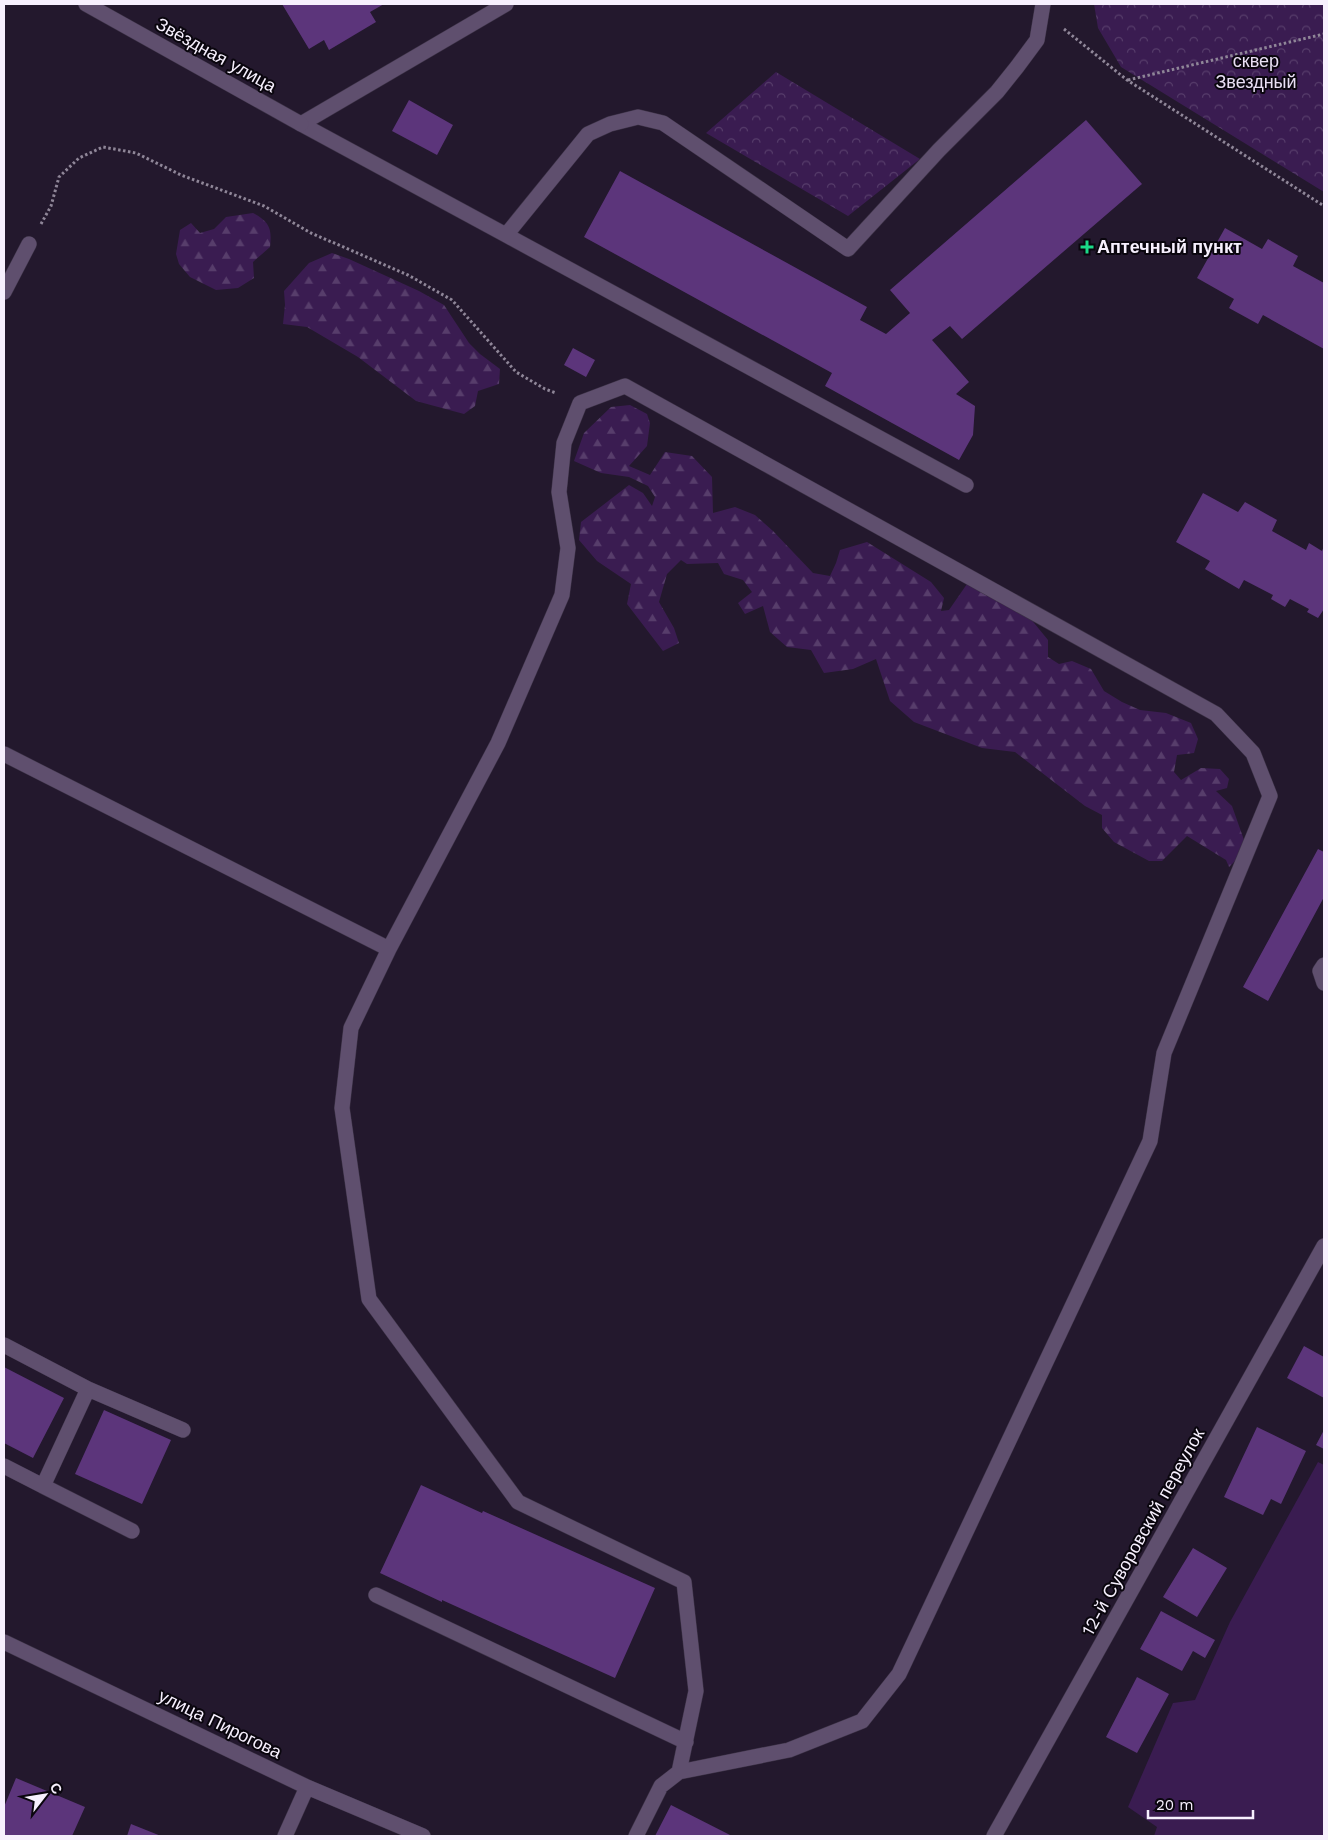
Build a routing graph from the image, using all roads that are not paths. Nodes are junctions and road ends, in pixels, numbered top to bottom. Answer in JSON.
{"nodes":[{"id":1,"x":86,"y":4,"type":"edge"},
{"id":2,"x":506,"y":4,"type":"edge"},
{"id":3,"x":1042,"y":7,"type":"edge"},
{"id":4,"x":301,"y":124,"type":"junction"},
{"id":5,"x":506,"y":235,"type":"junction"},
{"id":6,"x":30,"y":244,"type":"road end"},
{"id":7,"x":4,"y":292,"type":"edge"},
{"id":8,"x":966,"y":486,"type":"dead end"},
{"id":9,"x":4,"y":754,"type":"edge"},
{"id":10,"x":389,"y":949,"type":"junction"},
{"id":11,"x":1324,"y":964,"type":"edge"},
{"id":12,"x":1324,"y":983,"type":"edge"},
{"id":13,"x":1324,"y":1246,"type":"edge"},
{"id":14,"x":4,"y":1344,"type":"edge"},
{"id":15,"x":88,"y":1389,"type":"junction"},
{"id":16,"x":183,"y":1430,"type":"dead end"},
{"id":17,"x":4,"y":1466,"type":"edge"},
{"id":18,"x":43,"y":1486,"type":"junction"},
{"id":19,"x":132,"y":1531,"type":"dead end"},
{"id":20,"x":376,"y":1595,"type":"dead end"},
{"id":21,"x":4,"y":1642,"type":"edge"},
{"id":22,"x":686,"y":1742,"type":"junction"},
{"id":23,"x":679,"y":1772,"type":"junction"},
{"id":24,"x":307,"y":1787,"type":"junction"},
{"id":25,"x":285,"y":1836,"type":"edge"},
{"id":26,"x":423,"y":1836,"type":"edge"},
{"id":27,"x":636,"y":1836,"type":"edge"},
{"id":28,"x":994,"y":1836,"type":"edge"}],
"edges":[{"from":1,"to":4,"type":"street","name":"Звёздная улица"},
{"from":2,"to":4,"type":"street"},
{"from":3,"to":5,"type":"street"},
{"from":4,"to":5,"type":"street","name":"Звёздная улица"},
{"from":5,"to":8,"type":"street","name":"Звёздная улица"},
{"from":6,"to":7,"type":"street"},
{"from":9,"to":10,"type":"street"},
{"from":10,"to":22,"type":"street"},
{"from":10,"to":23,"type":"street"},
{"from":11,"to":12,"type":"street"},
{"from":13,"to":28,"type":"street","name":"12-й Суворовский переулок"},
{"from":14,"to":15,"type":"street"},
{"from":15,"to":16,"type":"street"},
{"from":15,"to":18,"type":"street"},
{"from":17,"to":18,"type":"street"},
{"from":18,"to":19,"type":"street"},
{"from":20,"to":22,"type":"street"},
{"from":21,"to":24,"type":"street","name":"улица Пирогова"},
{"from":22,"to":23,"type":"street"},
{"from":23,"to":27,"type":"street"},
{"from":24,"to":25,"type":"street"},
{"from":24,"to":26,"type":"street","name":"улица Пирогова"}]}
